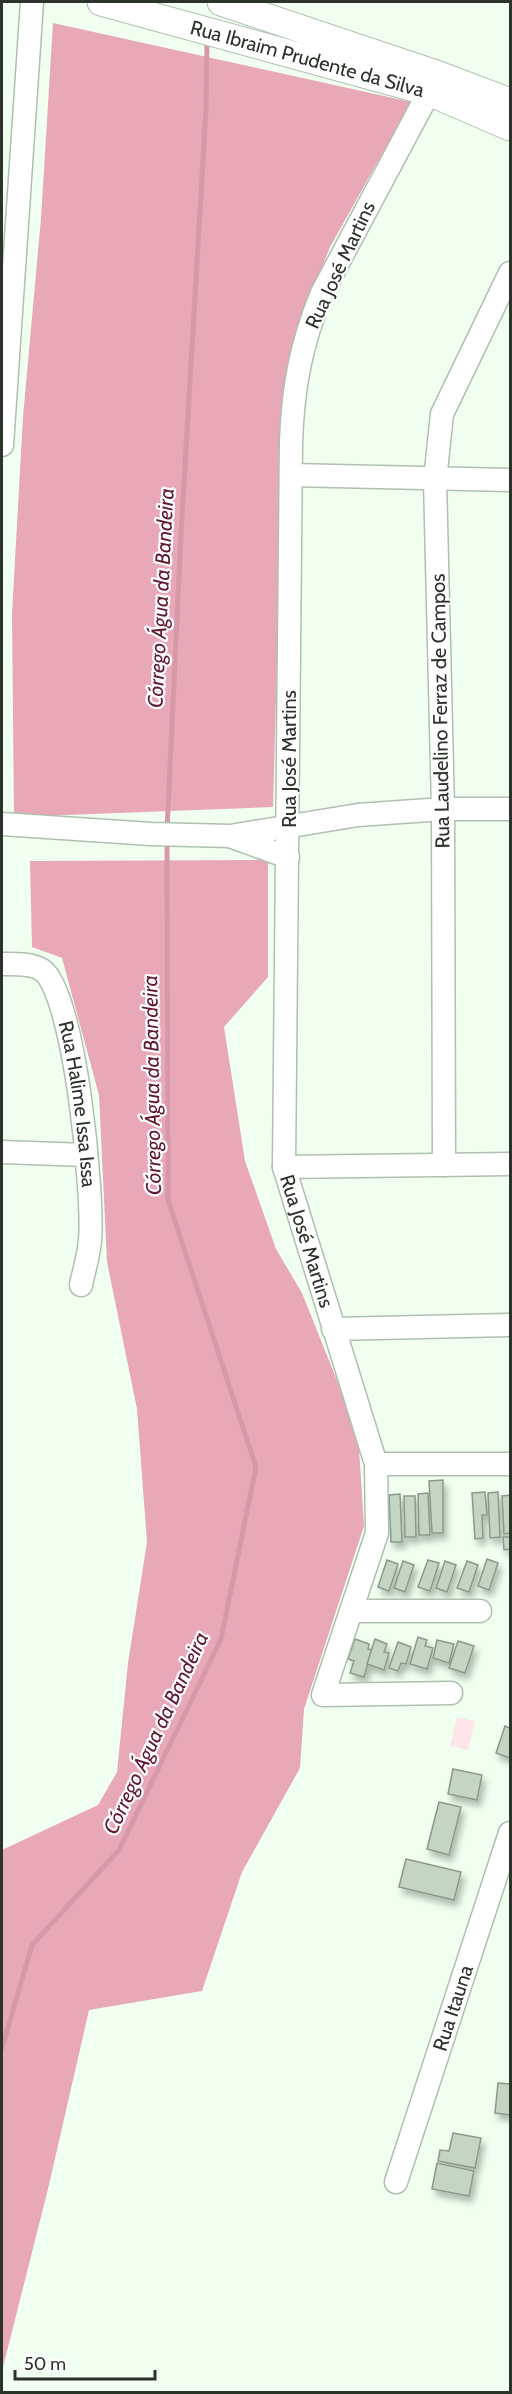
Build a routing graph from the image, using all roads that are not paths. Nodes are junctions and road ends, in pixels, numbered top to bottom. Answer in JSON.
{"nodes":[{"id":1,"x":32,"y":2,"type":"edge"},
{"id":2,"x":101,"y":2,"type":"edge"},
{"id":3,"x":220,"y":2,"type":"edge"},
{"id":4,"x":434,"y":83,"type":"junction"},
{"id":5,"x":510,"y":102,"type":"edge"},
{"id":6,"x":510,"y":127,"type":"edge"},
{"id":7,"x":8,"y":247,"type":"edge"},
{"id":8,"x":510,"y":273,"type":"edge"},
{"id":9,"x":2,"y":445,"type":"edge"},
{"id":10,"x":291,"y":475,"type":"junction"},
{"id":11,"x":435,"y":480,"type":"junction"},
{"id":12,"x":510,"y":480,"type":"edge"},
{"id":13,"x":442,"y":809,"type":"junction"},
{"id":14,"x":510,"y":809,"type":"edge"},
{"id":15,"x":2,"y":824,"type":"edge"},
{"id":16,"x":289,"y":826,"type":"junction"},
{"id":17,"x":230,"y":836,"type":"junction"},
{"id":18,"x":288,"y":857,"type":"junction"},
{"id":19,"x":2,"y":964,"type":"edge"},
{"id":20,"x":2,"y":1152,"type":"edge"},
{"id":21,"x":86,"y":1155,"type":"junction"},
{"id":22,"x":510,"y":1164,"type":"edge"},
{"id":23,"x":444,"y":1165,"type":"junction"},
{"id":24,"x":284,"y":1167,"type":"junction"},
{"id":25,"x":81,"y":1285,"type":"dead end"},
{"id":26,"x":510,"y":1325,"type":"edge"},
{"id":27,"x":333,"y":1329,"type":"junction"},
{"id":28,"x":376,"y":1464,"type":"junction"},
{"id":29,"x":510,"y":1464,"type":"edge"},
{"id":30,"x":351,"y":1611,"type":"junction"},
{"id":31,"x":480,"y":1611,"type":"dead end"},
{"id":32,"x":452,"y":1694,"type":"dead end"},
{"id":33,"x":510,"y":1833,"type":"edge"},
{"id":34,"x":507,"y":1856,"type":"edge"},
{"id":35,"x":396,"y":2182,"type":"dead end"}],
"edges":[{"from":1,"to":7,"type":"street"},
{"from":2,"to":4,"type":"street","name":"Rua Ibraim Prudente da Silva"},
{"from":3,"to":4,"type":"street","name":"Rua Ibraim Prudente da Silva"},
{"from":4,"to":5,"type":"street","name":"Rua Ibraim Prudente da Silva"},
{"from":4,"to":6,"type":"street","name":"Rua Ibraim Prudente da Silva"},
{"from":4,"to":10,"type":"street","name":"Rua José Martins"},
{"from":7,"to":9,"type":"street"},
{"from":8,"to":11,"type":"street","name":"Rua Laudelino Ferraz de Campos"},
{"from":10,"to":11,"type":"street"},
{"from":10,"to":16,"type":"street","name":"Rua José Martins"},
{"from":11,"to":12,"type":"street"},
{"from":11,"to":13,"type":"street","name":"Rua Laudelino Ferraz de Campos"},
{"from":13,"to":14,"type":"street"},
{"from":13,"to":16,"type":"street"},
{"from":13,"to":23,"type":"street","name":"Rua Laudelino Ferraz de Campos"},
{"from":15,"to":17,"type":"street"},
{"from":16,"to":17,"type":"street"},
{"from":16,"to":18,"type":"street","name":"Rua José Martins"},
{"from":17,"to":18,"type":"street"},
{"from":18,"to":24,"type":"street","name":"Rua José Martins"},
{"from":19,"to":21,"type":"street","name":"Rua Halime Issa Issa"},
{"from":20,"to":21,"type":"street"},
{"from":21,"to":25,"type":"street","name":"Rua Halime Issa Issa"},
{"from":22,"to":23,"type":"street"},
{"from":23,"to":24,"type":"street"},
{"from":24,"to":27,"type":"street","name":"Rua José Martins"},
{"from":26,"to":27,"type":"street"},
{"from":27,"to":28,"type":"street","name":"Rua José Martins"},
{"from":28,"to":29,"type":"street"},
{"from":28,"to":30,"type":"street","name":"Rua José Martins"},
{"from":30,"to":31,"type":"street"},
{"from":30,"to":32,"type":"street","name":"Rua José Martins"},
{"from":33,"to":34,"type":"street","name":"Rua Itauna"},
{"from":34,"to":35,"type":"street","name":"Rua Itauna"}]}
